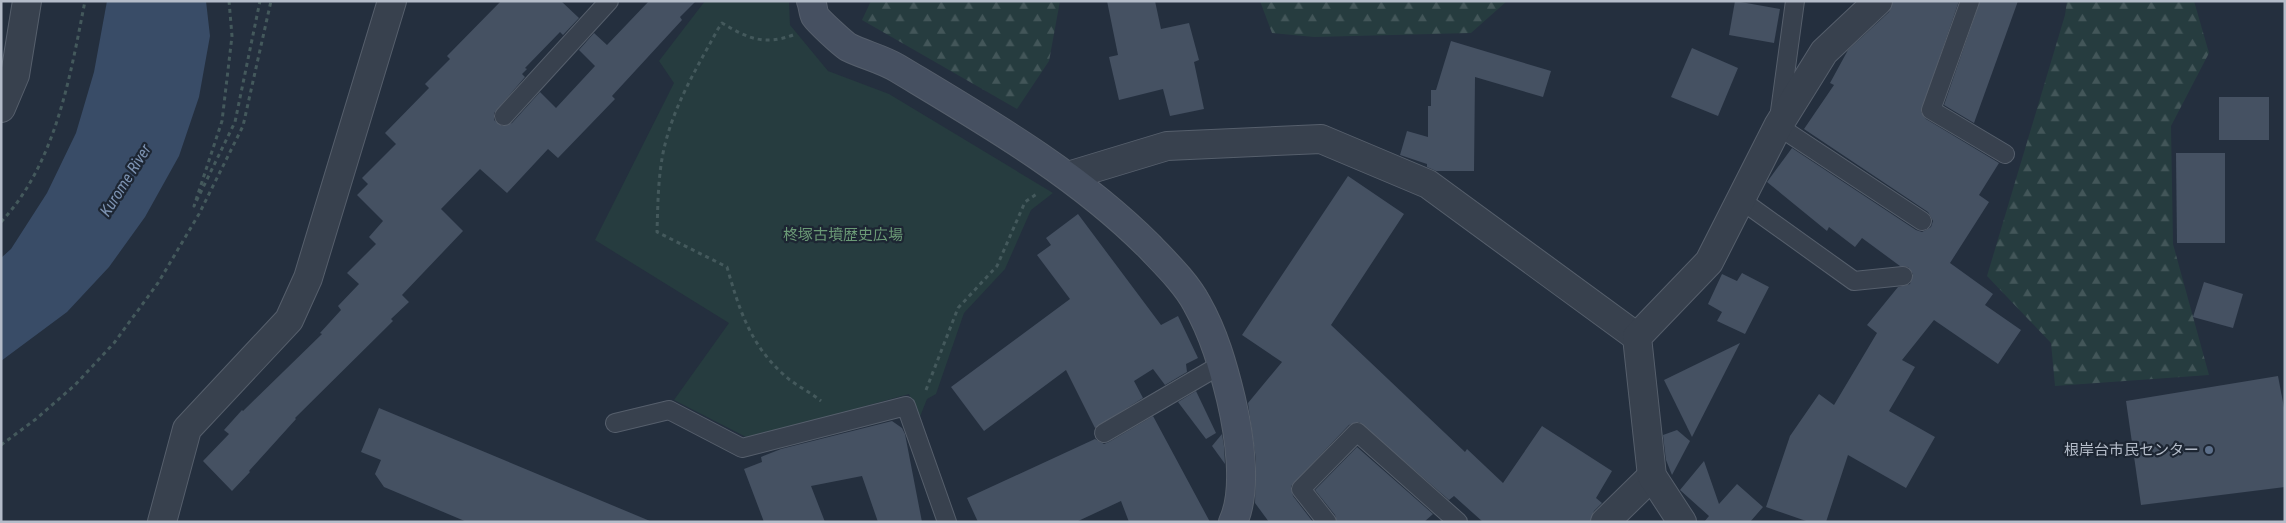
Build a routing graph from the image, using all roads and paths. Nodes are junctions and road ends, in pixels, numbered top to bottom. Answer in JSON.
{"nodes":[{"id":1,"x":27,"y":1,"type":"edge"},
{"id":2,"x":85,"y":1,"type":"edge"},
{"id":3,"x":229,"y":1,"type":"edge"},
{"id":4,"x":260,"y":1,"type":"edge"},
{"id":5,"x":271,"y":1,"type":"edge"},
{"id":6,"x":392,"y":1,"type":"edge"},
{"id":7,"x":609,"y":1,"type":"edge"},
{"id":8,"x":811,"y":1,"type":"edge"},
{"id":9,"x":1795,"y":1,"type":"edge"},
{"id":10,"x":1878,"y":1,"type":"edge"},
{"id":11,"x":1970,"y":1,"type":"edge"},
{"id":12,"x":797,"y":33,"type":"dead end"},
{"id":13,"x":8,"y":66,"type":"edge"},
{"id":14,"x":1,"y":108,"type":"edge"},
{"id":15,"x":504,"y":116,"type":"dead end"},
{"id":16,"x":1778,"y":126,"type":"junction"},
{"id":17,"x":2006,"y":154,"type":"dead end"},
{"id":18,"x":1068,"y":176,"type":"junction"},
{"id":19,"x":1740,"y":200,"type":"junction"},
{"id":20,"x":1025,"y":202,"type":"dead end"},
{"id":21,"x":1922,"y":221,"type":"dead end"},
{"id":22,"x":1,"y":222,"type":"edge"},
{"id":23,"x":1903,"y":276,"type":"dead end"},
{"id":24,"x":1638,"y":338,"type":"junction"},
{"id":25,"x":1222,"y":364,"type":"junction"},
{"id":26,"x":925,"y":390,"type":"dead end"},
{"id":27,"x":615,"y":423,"type":"dead end"},
{"id":28,"x":830,"y":424,"type":"junction"},
{"id":29,"x":1104,"y":434,"type":"dead end"},
{"id":30,"x":1,"y":445,"type":"edge"},
{"id":31,"x":1652,"y":476,"type":"junction"},
{"id":32,"x":162,"y":522,"type":"edge"},
{"id":33,"x":947,"y":522,"type":"edge"},
{"id":34,"x":1233,"y":522,"type":"edge"},
{"id":35,"x":1327,"y":522,"type":"edge"},
{"id":36,"x":1458,"y":522,"type":"edge"},
{"id":37,"x":1605,"y":522,"type":"edge"},
{"id":38,"x":1682,"y":522,"type":"edge"}],
"edges":[{"from":1,"to":13,"type":"street"},
{"from":2,"to":22,"type":"path"},
{"from":3,"to":4,"type":"path"},
{"from":5,"to":30,"type":"path"},
{"from":6,"to":32,"type":"street"},
{"from":7,"to":15,"type":"lane"},
{"from":8,"to":18,"type":"street"},
{"from":9,"to":16,"type":"lane"},
{"from":10,"to":16,"type":"street"},
{"from":11,"to":17,"type":"lane"},
{"from":12,"to":28,"type":"path"},
{"from":13,"to":14,"type":"street"},
{"from":16,"to":19,"type":"street"},
{"from":16,"to":21,"type":"lane"},
{"from":18,"to":24,"type":"street"},
{"from":18,"to":25,"type":"street"},
{"from":19,"to":23,"type":"lane"},
{"from":19,"to":24,"type":"street"},
{"from":20,"to":26,"type":"path"},
{"from":24,"to":31,"type":"street"},
{"from":25,"to":29,"type":"lane"},
{"from":25,"to":34,"type":"street"},
{"from":27,"to":28,"type":"lane"},
{"from":28,"to":33,"type":"lane"},
{"from":31,"to":37,"type":"street"},
{"from":31,"to":38,"type":"street"},
{"from":35,"to":36,"type":"lane"}]}
